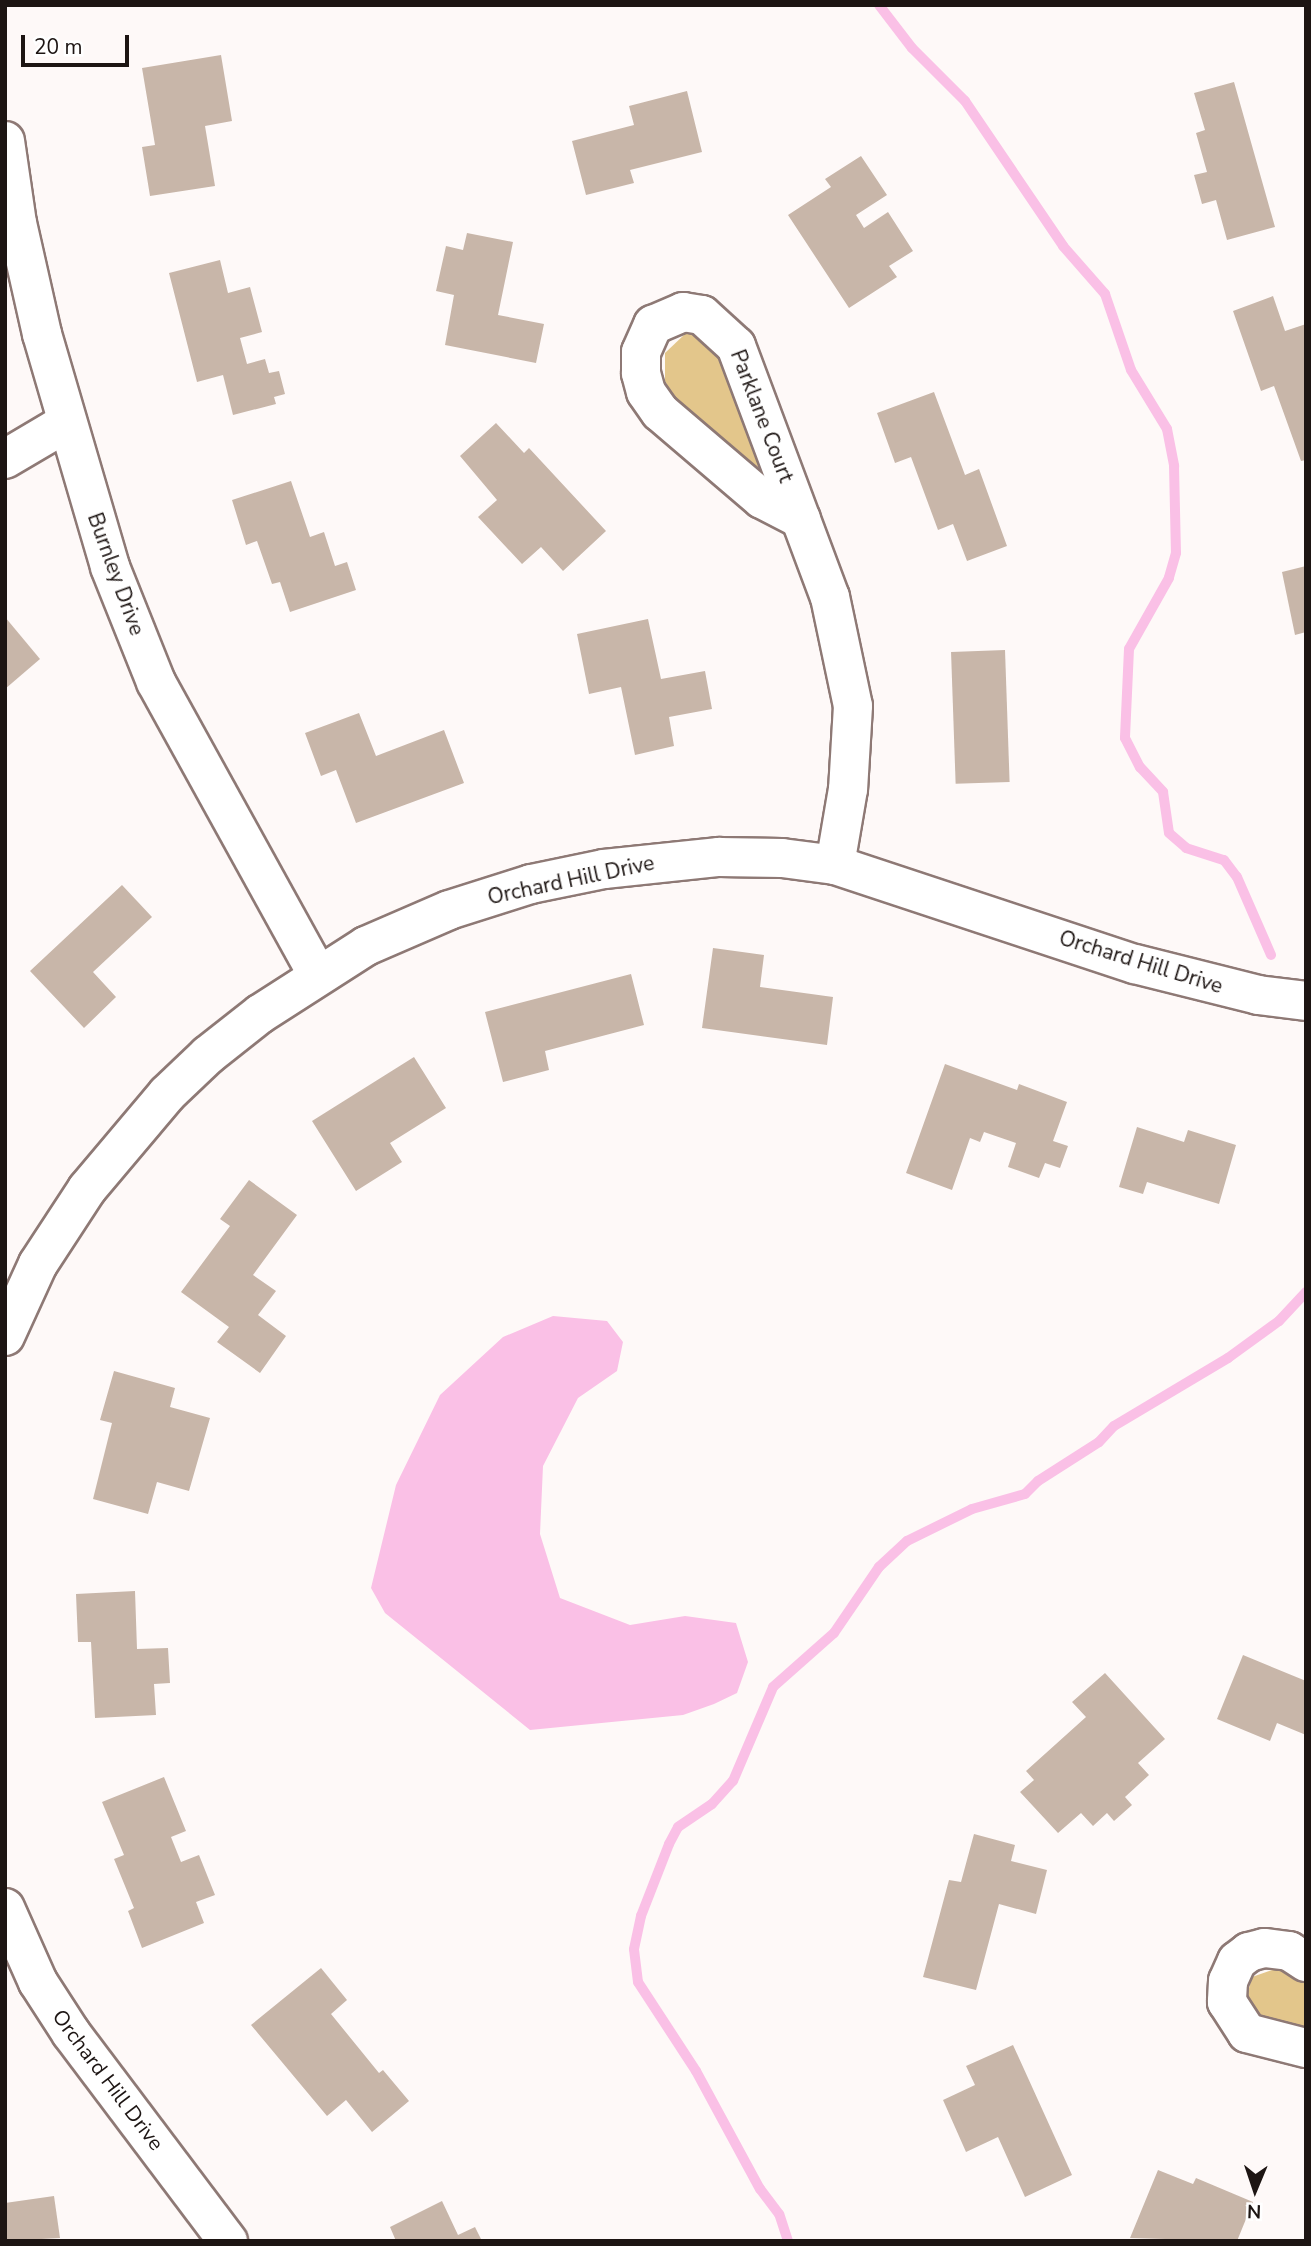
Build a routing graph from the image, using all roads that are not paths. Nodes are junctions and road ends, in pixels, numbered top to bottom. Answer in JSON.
{"nodes":[{"id":1,"x":5,"y":141,"type":"edge"},
{"id":2,"x":66,"y":423,"type":"junction"},
{"id":3,"x":5,"y":458,"type":"edge"},
{"id":4,"x":801,"y":519,"type":"junction"},
{"id":5,"x":835,"y":865,"type":"junction"},
{"id":6,"x":317,"y":974,"type":"junction"},
{"id":7,"x":1306,"y":1001,"type":"edge"},
{"id":8,"x":5,"y":1336,"type":"edge"},
{"id":9,"x":5,"y":1908,"type":"edge"},
{"id":10,"x":1306,"y":1962,"type":"edge"},
{"id":11,"x":1306,"y":2048,"type":"edge"},
{"id":12,"x":228,"y":2241,"type":"edge"}],
"edges":[{"from":1,"to":2,"type":"street","name":"Burnley Drive"},
{"from":2,"to":3,"type":"street"},
{"from":2,"to":6,"type":"street","name":"Burnley Drive"},
{"from":4,"to":4,"type":"street","name":"Parklane Court"},
{"from":4,"to":5,"type":"street","name":"Parklane Court"},
{"from":5,"to":6,"type":"street","name":"Orchard Hill Drive"},
{"from":5,"to":7,"type":"street","name":"Orchard Hill Drive"},
{"from":6,"to":8,"type":"street","name":"Orchard Hill Drive"},
{"from":9,"to":12,"type":"street","name":"Orchard Hill Drive"},
{"from":10,"to":11,"type":"street"}]}
